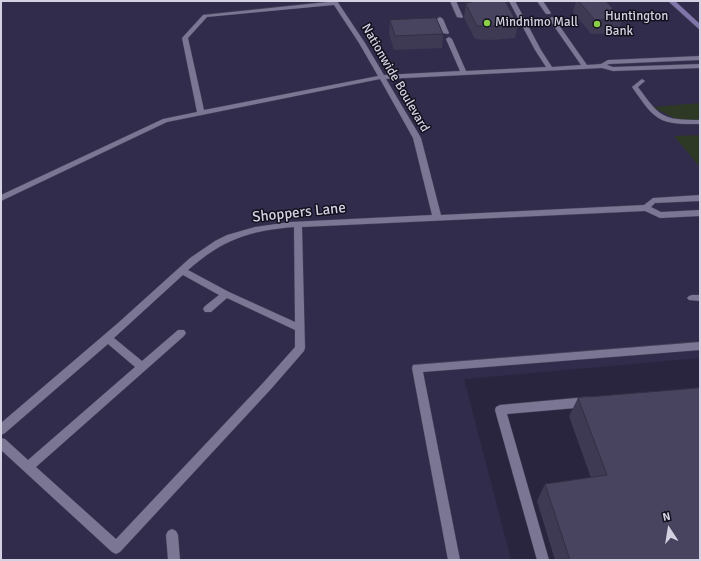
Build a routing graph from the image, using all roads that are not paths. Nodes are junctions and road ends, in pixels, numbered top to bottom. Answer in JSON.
{"nodes":[{"id":1,"x":278,"y":1,"type":"edge"},
{"id":2,"x":453,"y":1,"type":"edge"},
{"id":3,"x":512,"y":1,"type":"edge"},
{"id":4,"x":540,"y":1,"type":"edge"},
{"id":5,"x":671,"y":1,"type":"edge"},
{"id":6,"x":335,"y":2,"type":"edge"},
{"id":7,"x":281,"y":8,"type":"junction"},
{"id":8,"x":548,"y":13,"type":"dead end"},
{"id":9,"x":460,"y":17,"type":"dead end"},
{"id":10,"x":440,"y":19,"type":"dead end"},
{"id":11,"x":552,"y":19,"type":"dead end"},
{"id":12,"x":700,"y":28,"type":"edge"},
{"id":13,"x":446,"y":33,"type":"dead end"},
{"id":14,"x":449,"y":39,"type":"dead end"},
{"id":15,"x":700,"y":58,"type":"edge"},
{"id":16,"x":602,"y":66,"type":"junction"},
{"id":17,"x":700,"y":66,"type":"edge"},
{"id":18,"x":586,"y":67,"type":"junction"},
{"id":19,"x":550,"y":68,"type":"junction"},
{"id":20,"x":463,"y":72,"type":"junction"},
{"id":21,"x":383,"y":78,"type":"junction"},
{"id":22,"x":642,"y":80,"type":"dead end"},
{"id":23,"x":202,"y":113,"type":"junction"},
{"id":24,"x":700,"y":122,"type":"edge"},
{"id":25,"x":1,"y":198,"type":"edge"},
{"id":26,"x":700,"y":198,"type":"edge"},
{"id":27,"x":646,"y":208,"type":"junction"},
{"id":28,"x":700,"y":213,"type":"edge"},
{"id":29,"x":437,"y":217,"type":"junction"},
{"id":30,"x":298,"y":224,"type":"junction"},
{"id":31,"x":183,"y":271,"type":"junction"},
{"id":32,"x":226,"y":294,"type":"junction"},
{"id":33,"x":208,"y":310,"type":"dead end"},
{"id":34,"x":300,"y":328,"type":"junction"},
{"id":35,"x":181,"y":333,"type":"dead end"},
{"id":36,"x":108,"y":338,"type":"junction"},
{"id":37,"x":700,"y":346,"type":"edge"},
{"id":38,"x":142,"y":368,"type":"junction"},
{"id":39,"x":602,"y":400,"type":"edge"},
{"id":40,"x":1,"y":430,"type":"edge"},
{"id":41,"x":1,"y":443,"type":"edge"},
{"id":42,"x":28,"y":467,"type":"junction"},
{"id":43,"x":172,"y":534,"type":"dead end"},
{"id":44,"x":174,"y":560,"type":"edge"},
{"id":45,"x":454,"y":560,"type":"edge"},
{"id":46,"x":543,"y":560,"type":"edge"}],
"edges":[{"from":1,"to":7,"type":"lane"},
{"from":2,"to":9,"type":"lane"},
{"from":3,"to":19,"type":"lane"},
{"from":4,"to":8,"type":"lane"},
{"from":5,"to":12,"type":"main road"},
{"from":6,"to":7,"type":"lane"},
{"from":6,"to":21,"type":"lane","name":"Nationwide Boulevard"},
{"from":7,"to":23,"type":"lane"},
{"from":10,"to":13,"type":"lane"},
{"from":11,"to":18,"type":"lane"},
{"from":14,"to":20,"type":"lane"},
{"from":15,"to":16,"type":"lane"},
{"from":16,"to":17,"type":"lane"},
{"from":16,"to":18,"type":"lane"},
{"from":18,"to":19,"type":"lane"},
{"from":19,"to":20,"type":"lane"},
{"from":20,"to":21,"type":"lane"},
{"from":21,"to":23,"type":"lane"},
{"from":21,"to":29,"type":"lane","name":"Nationwide Boulevard"},
{"from":22,"to":24,"type":"lane"},
{"from":23,"to":25,"type":"lane"},
{"from":26,"to":27,"type":"lane","name":"Shoppers Lane"},
{"from":27,"to":28,"type":"lane","name":"Shoppers Lane"},
{"from":27,"to":29,"type":"lane","name":"Shoppers Lane"},
{"from":29,"to":30,"type":"lane","name":"Shoppers Lane"},
{"from":30,"to":31,"type":"lane","name":"Shoppers Lane"},
{"from":30,"to":34,"type":"lane"},
{"from":31,"to":32,"type":"lane"},
{"from":31,"to":36,"type":"lane","name":"Shoppers Lane"},
{"from":32,"to":33,"type":"lane"},
{"from":32,"to":34,"type":"lane"},
{"from":34,"to":42,"type":"lane"},
{"from":35,"to":38,"type":"lane"},
{"from":36,"to":38,"type":"lane"},
{"from":36,"to":40,"type":"lane","name":"Shoppers Lane"},
{"from":37,"to":45,"type":"lane"},
{"from":38,"to":42,"type":"lane"},
{"from":39,"to":46,"type":"lane"},
{"from":41,"to":42,"type":"lane"},
{"from":43,"to":44,"type":"lane"}]}
